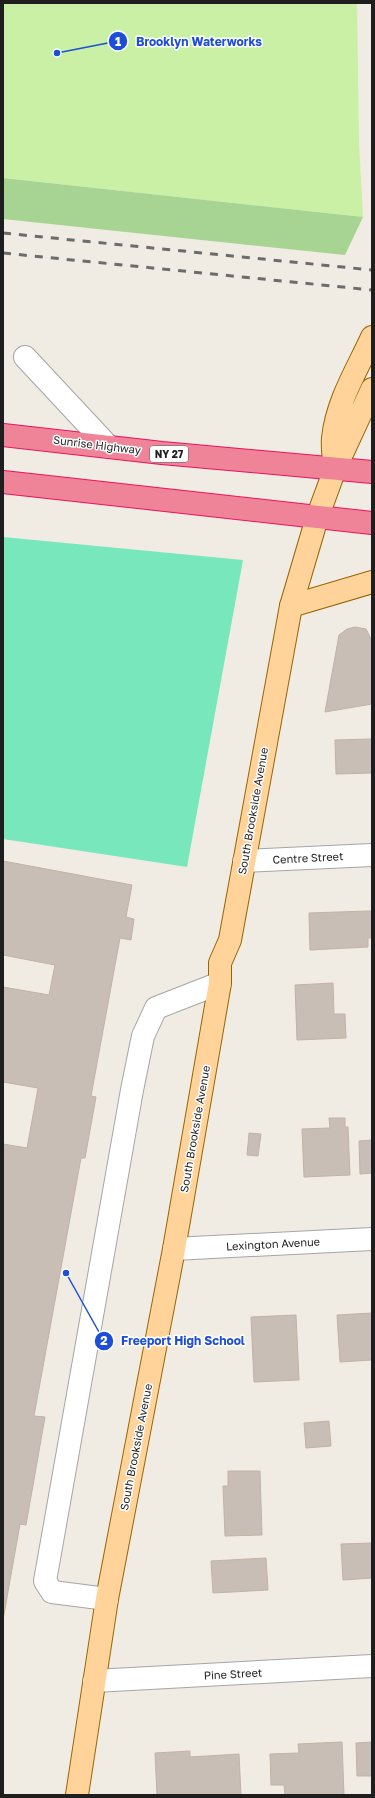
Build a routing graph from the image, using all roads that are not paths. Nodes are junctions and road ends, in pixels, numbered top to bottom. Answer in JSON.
{"nodes":[{"id":1,"x":372,"y":337,"type":"edge"},
{"id":2,"x":25,"y":357,"type":"dead end"},
{"id":3,"x":372,"y":389,"type":"edge"},
{"id":4,"x":3,"y":434,"type":"edge"},
{"id":5,"x":109,"y":447,"type":"junction"},
{"id":6,"x":335,"y":469,"type":"junction"},
{"id":7,"x":372,"y":472,"type":"edge"},
{"id":8,"x":3,"y":482,"type":"edge"},
{"id":9,"x":317,"y":518,"type":"junction"},
{"id":10,"x":372,"y":523,"type":"edge"},
{"id":11,"x":372,"y":582,"type":"edge"},
{"id":12,"x":291,"y":606,"type":"junction"},
{"id":13,"x":372,"y":855,"type":"edge"},
{"id":14,"x":244,"y":861,"type":"junction"},
{"id":15,"x":220,"y":983,"type":"junction"},
{"id":16,"x":372,"y":1239,"type":"edge"},
{"id":17,"x":174,"y":1249,"type":"junction"},
{"id":18,"x":107,"y":1599,"type":"junction"},
{"id":19,"x":372,"y":1666,"type":"edge"},
{"id":20,"x":94,"y":1681,"type":"junction"},
{"id":21,"x":77,"y":1795,"type":"edge"}],
"edges":[{"from":1,"to":6,"type":"main road","name":"South Brookside Avenue"},
{"from":2,"to":5,"type":"street"},
{"from":3,"to":6,"type":"main road","name":"South Brookside Avenue"},
{"from":4,"to":5,"type":"highway","name":"Sunrise Highway","number":"NY 27"},
{"from":5,"to":6,"type":"highway","name":"Sunrise Highway","number":"NY 27"},
{"from":6,"to":7,"type":"highway","number":"NY 27"},
{"from":6,"to":9,"type":"main road","name":"South Brookside Avenue"},
{"from":8,"to":9,"type":"highway"},
{"from":9,"to":10,"type":"highway"},
{"from":9,"to":12,"type":"main road","name":"South Brookside Avenue"},
{"from":11,"to":12,"type":"main road"},
{"from":12,"to":14,"type":"main road","name":"South Brookside Avenue"},
{"from":13,"to":14,"type":"street","name":"Centre Street"},
{"from":14,"to":15,"type":"main road","name":"South Brookside Avenue"},
{"from":15,"to":17,"type":"main road","name":"South Brookside Avenue"},
{"from":15,"to":18,"type":"street"},
{"from":16,"to":17,"type":"street","name":"Lexington Avenue"},
{"from":17,"to":18,"type":"main road","name":"South Brookside Avenue"},
{"from":18,"to":20,"type":"main road","name":"South Brookside Avenue"},
{"from":19,"to":20,"type":"street","name":"Pine Street"},
{"from":20,"to":21,"type":"main road","name":"South Brookside Avenue"}]}
